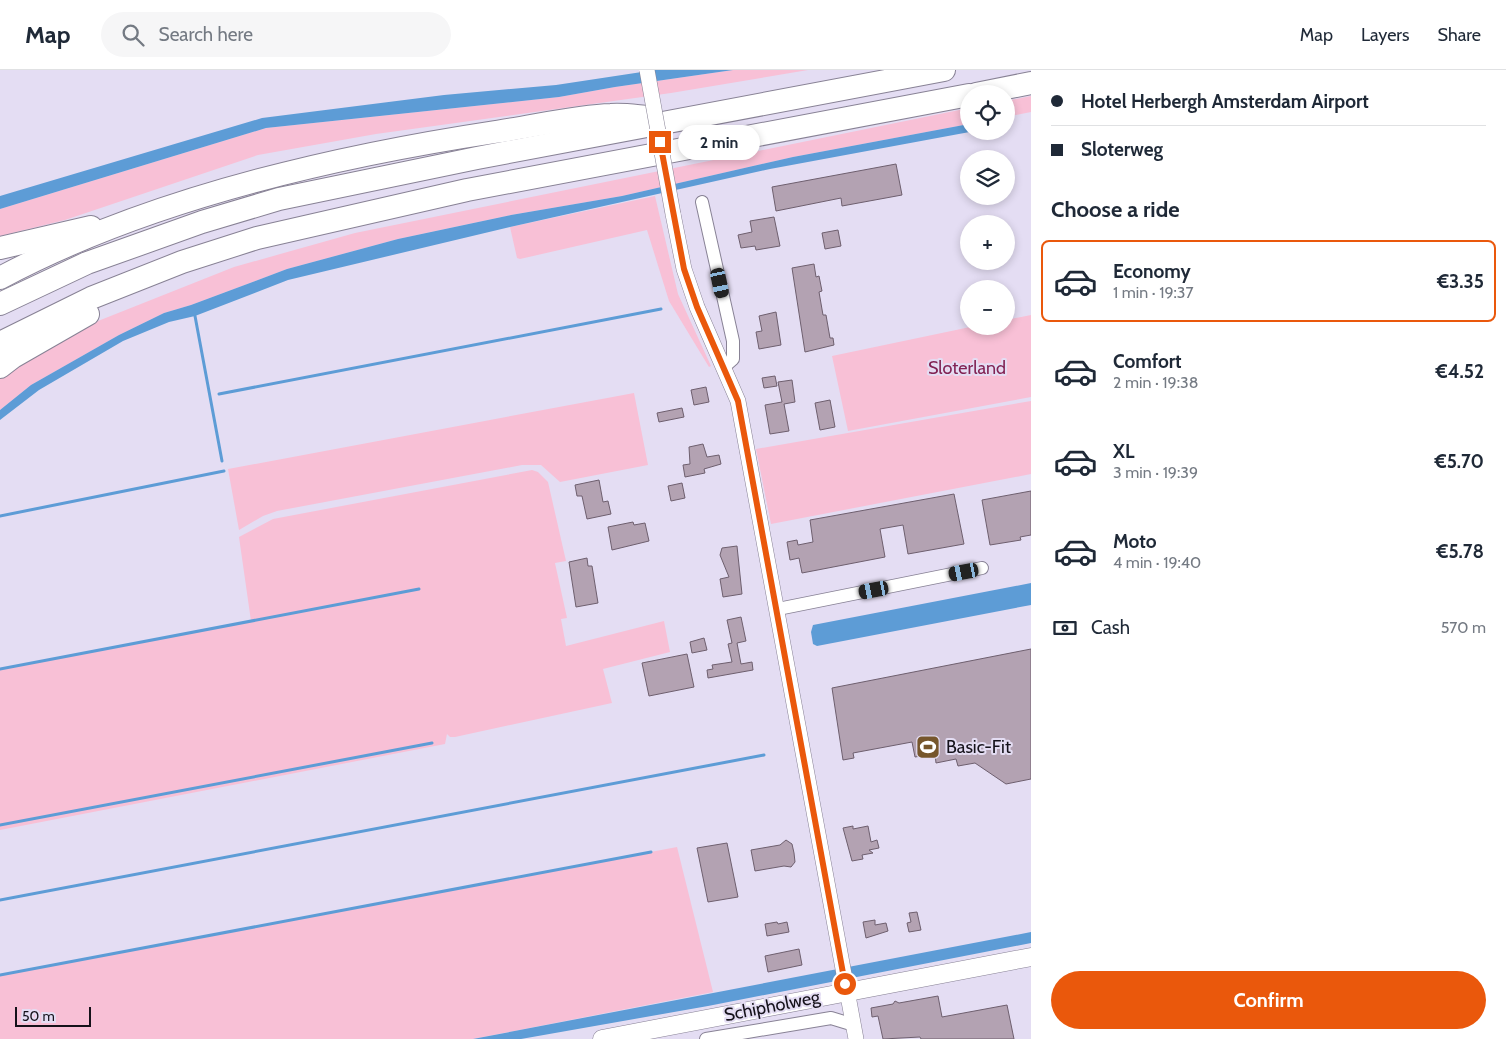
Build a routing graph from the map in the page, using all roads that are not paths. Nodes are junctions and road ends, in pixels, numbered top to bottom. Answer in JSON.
{"nodes":[{"id":1,"x":646,"y":70,"type":"edge"},
{"id":2,"x":944,"y":70,"type":"edge"},
{"id":3,"x":1031,"y":83,"type":"edge"},
{"id":4,"x":1015,"y":86,"type":"edge"},
{"id":5,"x":960,"y":97,"type":"edge"},
{"id":6,"x":684,"y":119,"type":"junction"},
{"id":7,"x":702,"y":202,"type":"dead end"},
{"id":8,"x":139,"y":219,"type":"junction"},
{"id":9,"x":257,"y":238,"type":"junction"},
{"id":10,"x":0,"y":248,"type":"edge"},
{"id":11,"x":0,"y":278,"type":"edge"},
{"id":12,"x":0,"y":304,"type":"edge"},
{"id":13,"x":0,"y":343,"type":"edge"},
{"id":14,"x":725,"y":366,"type":"junction"},
{"id":15,"x":0,"y":367,"type":"edge"},
{"id":16,"x":982,"y":568,"type":"dead end"},
{"id":17,"x":778,"y":609,"type":"junction"},
{"id":18,"x":1031,"y":957,"type":"edge"},
{"id":19,"x":845,"y":988,"type":"junction"},
{"id":20,"x":855,"y":1032,"type":"edge"},
{"id":21,"x":602,"y":1039,"type":"edge"},
{"id":22,"x":706,"y":1039,"type":"edge"}],
"edges":[{"from":1,"to":14,"type":"street","bridge":true},
{"from":2,"to":6,"type":"highway"},
{"from":3,"to":4,"type":"highway"},
{"from":5,"to":9,"type":"highway"},
{"from":6,"to":8,"type":"highway"},
{"from":6,"to":12,"type":"highway"},
{"from":7,"to":14,"type":"street"},
{"from":8,"to":10,"type":"highway"},
{"from":8,"to":11,"type":"highway"},
{"from":9,"to":13,"type":"highway"},
{"from":9,"to":15,"type":"highway"},
{"from":14,"to":17,"type":"street"},
{"from":16,"to":17,"type":"street"},
{"from":17,"to":19,"type":"street"},
{"from":18,"to":19,"type":"main road","name":"Schipholweg"},
{"from":19,"to":20,"type":"street"},
{"from":19,"to":21,"type":"main road","name":"Schipholweg"},
{"from":20,"to":22,"type":"street","name":"Schipholweg"}]}
